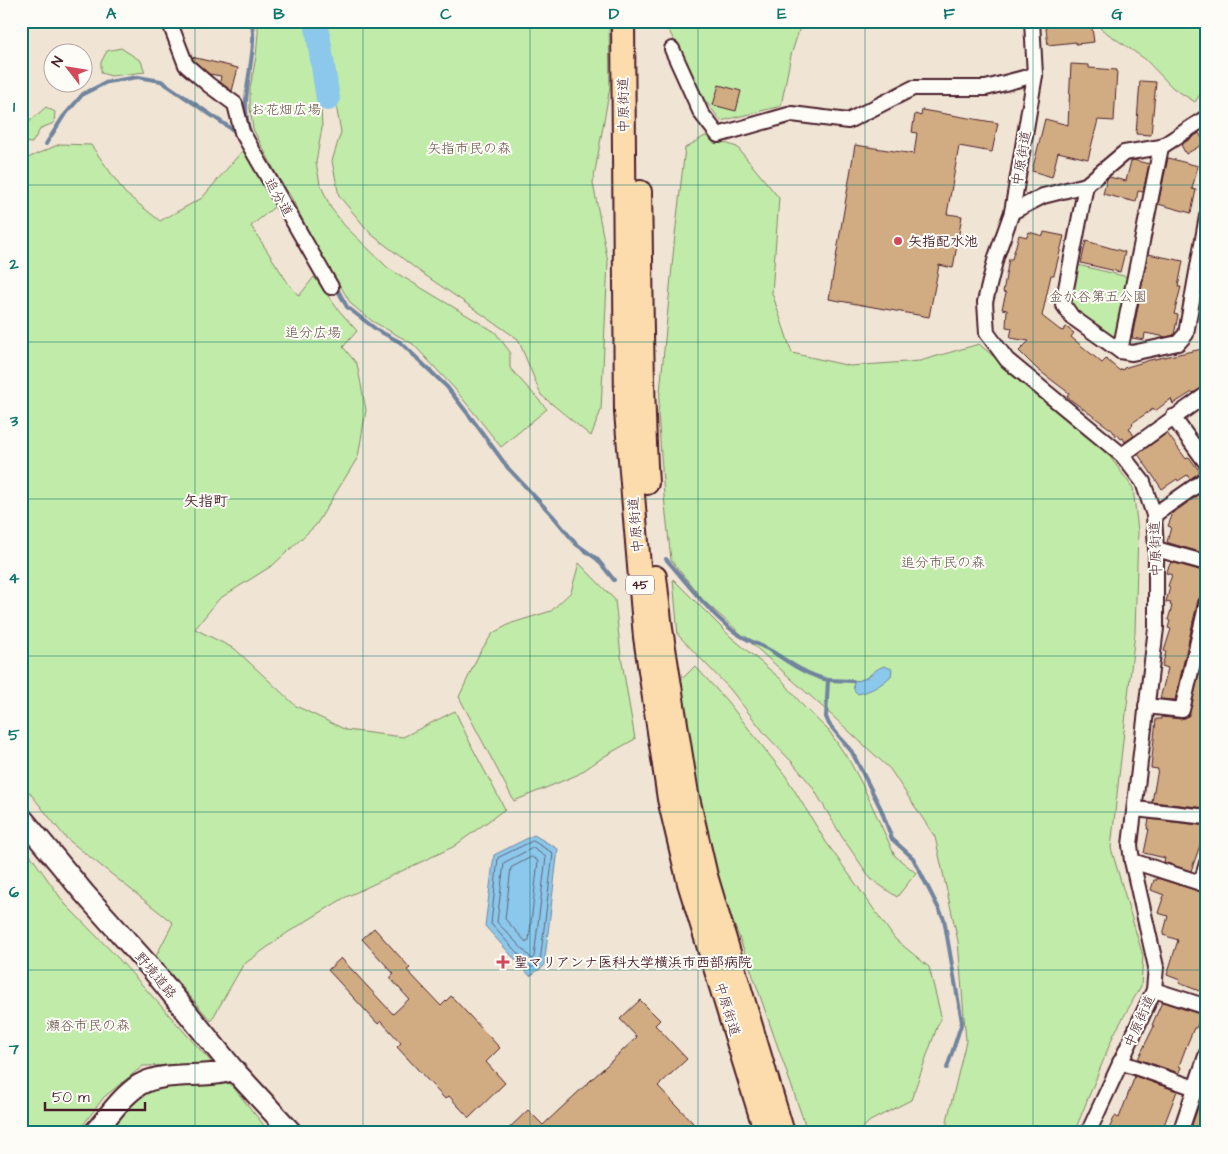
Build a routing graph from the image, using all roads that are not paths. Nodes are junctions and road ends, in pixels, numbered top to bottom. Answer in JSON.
{"nodes":[{"id":1,"x":169,"y":21,"type":"edge"},
{"id":2,"x":623,"y":21,"type":"edge"},
{"id":3,"x":636,"y":21,"type":"edge"},
{"id":4,"x":1032,"y":21,"type":"edge"},
{"id":5,"x":672,"y":49,"type":"dead end"},
{"id":6,"x":1035,"y":75,"type":"junction"},
{"id":7,"x":1207,"y":117,"type":"edge"},
{"id":8,"x":1161,"y":147,"type":"junction"},
{"id":9,"x":1086,"y":185,"type":"junction"},
{"id":10,"x":1012,"y":212,"type":"junction"},
{"id":11,"x":1206,"y":213,"type":"edge"},
{"id":12,"x":331,"y":287,"type":"dead end"},
{"id":13,"x":1120,"y":351,"type":"junction"},
{"id":14,"x":1207,"y":394,"type":"edge"},
{"id":15,"x":1173,"y":417,"type":"junction"},
{"id":16,"x":1122,"y":455,"type":"junction"},
{"id":17,"x":1207,"y":464,"type":"edge"},
{"id":18,"x":1207,"y":478,"type":"edge"},
{"id":19,"x":1154,"y":515,"type":"junction"},
{"id":20,"x":1156,"y":549,"type":"junction"},
{"id":21,"x":1207,"y":563,"type":"edge"},
{"id":22,"x":1207,"y":602,"type":"edge"},
{"id":23,"x":1146,"y":706,"type":"junction"},
{"id":24,"x":1135,"y":808,"type":"junction"},
{"id":25,"x":1207,"y":816,"type":"edge"},
{"id":26,"x":21,"y":817,"type":"edge"},
{"id":27,"x":1132,"y":861,"type":"junction"},
{"id":28,"x":1207,"y":863,"type":"edge"},
{"id":29,"x":1204,"y":884,"type":"edge"},
{"id":30,"x":1154,"y":990,"type":"junction"},
{"id":31,"x":1207,"y":1007,"type":"edge"},
{"id":32,"x":1207,"y":1053,"type":"edge"},
{"id":33,"x":1120,"y":1062,"type":"junction"},
{"id":34,"x":234,"y":1070,"type":"junction"},
{"id":35,"x":1201,"y":1090,"type":"edge"},
{"id":36,"x":94,"y":1133,"type":"edge"},
{"id":37,"x":292,"y":1133,"type":"edge"},
{"id":38,"x":766,"y":1133,"type":"edge"},
{"id":39,"x":783,"y":1133,"type":"edge"},
{"id":40,"x":1088,"y":1133,"type":"edge"},
{"id":41,"x":1180,"y":1133,"type":"edge"}],
"edges":[{"from":1,"to":12,"type":"street","name":"追分道"},
{"from":2,"to":38,"type":"main road","name":"中原街道","number":"45"},
{"from":3,"to":39,"type":"main road","name":"中原街道","number":"45"},
{"from":4,"to":6,"type":"street","name":"中原街道"},
{"from":5,"to":6,"type":"street"},
{"from":6,"to":10,"type":"street","name":"中原街道"},
{"from":7,"to":8,"type":"street"},
{"from":8,"to":9,"type":"street"},
{"from":8,"to":13,"type":"street"},
{"from":9,"to":10,"type":"street"},
{"from":9,"to":13,"type":"street"},
{"from":10,"to":16,"type":"street","name":"中原街道"},
{"from":11,"to":13,"type":"street"},
{"from":14,"to":15,"type":"street"},
{"from":15,"to":16,"type":"street"},
{"from":15,"to":17,"type":"street"},
{"from":16,"to":19,"type":"street","name":"中原街道"},
{"from":18,"to":19,"type":"street"},
{"from":19,"to":20,"type":"street","name":"中原街道"},
{"from":20,"to":21,"type":"street"},
{"from":20,"to":23,"type":"street","name":"中原街道"},
{"from":22,"to":23,"type":"street"},
{"from":23,"to":24,"type":"street","name":"中原街道"},
{"from":24,"to":25,"type":"street"},
{"from":24,"to":27,"type":"street","name":"中原街道"},
{"from":26,"to":34,"type":"street","name":"野境道路"},
{"from":27,"to":29,"type":"street"},
{"from":27,"to":30,"type":"street","name":"中原街道"},
{"from":28,"to":29,"type":"street"},
{"from":30,"to":31,"type":"street"},
{"from":30,"to":33,"type":"street","name":"中原街道"},
{"from":32,"to":35,"type":"street"},
{"from":33,"to":35,"type":"street"},
{"from":33,"to":40,"type":"street","name":"中原街道"},
{"from":34,"to":36,"type":"street"},
{"from":34,"to":37,"type":"street","name":"野境道路"},
{"from":35,"to":41,"type":"street"}]}
